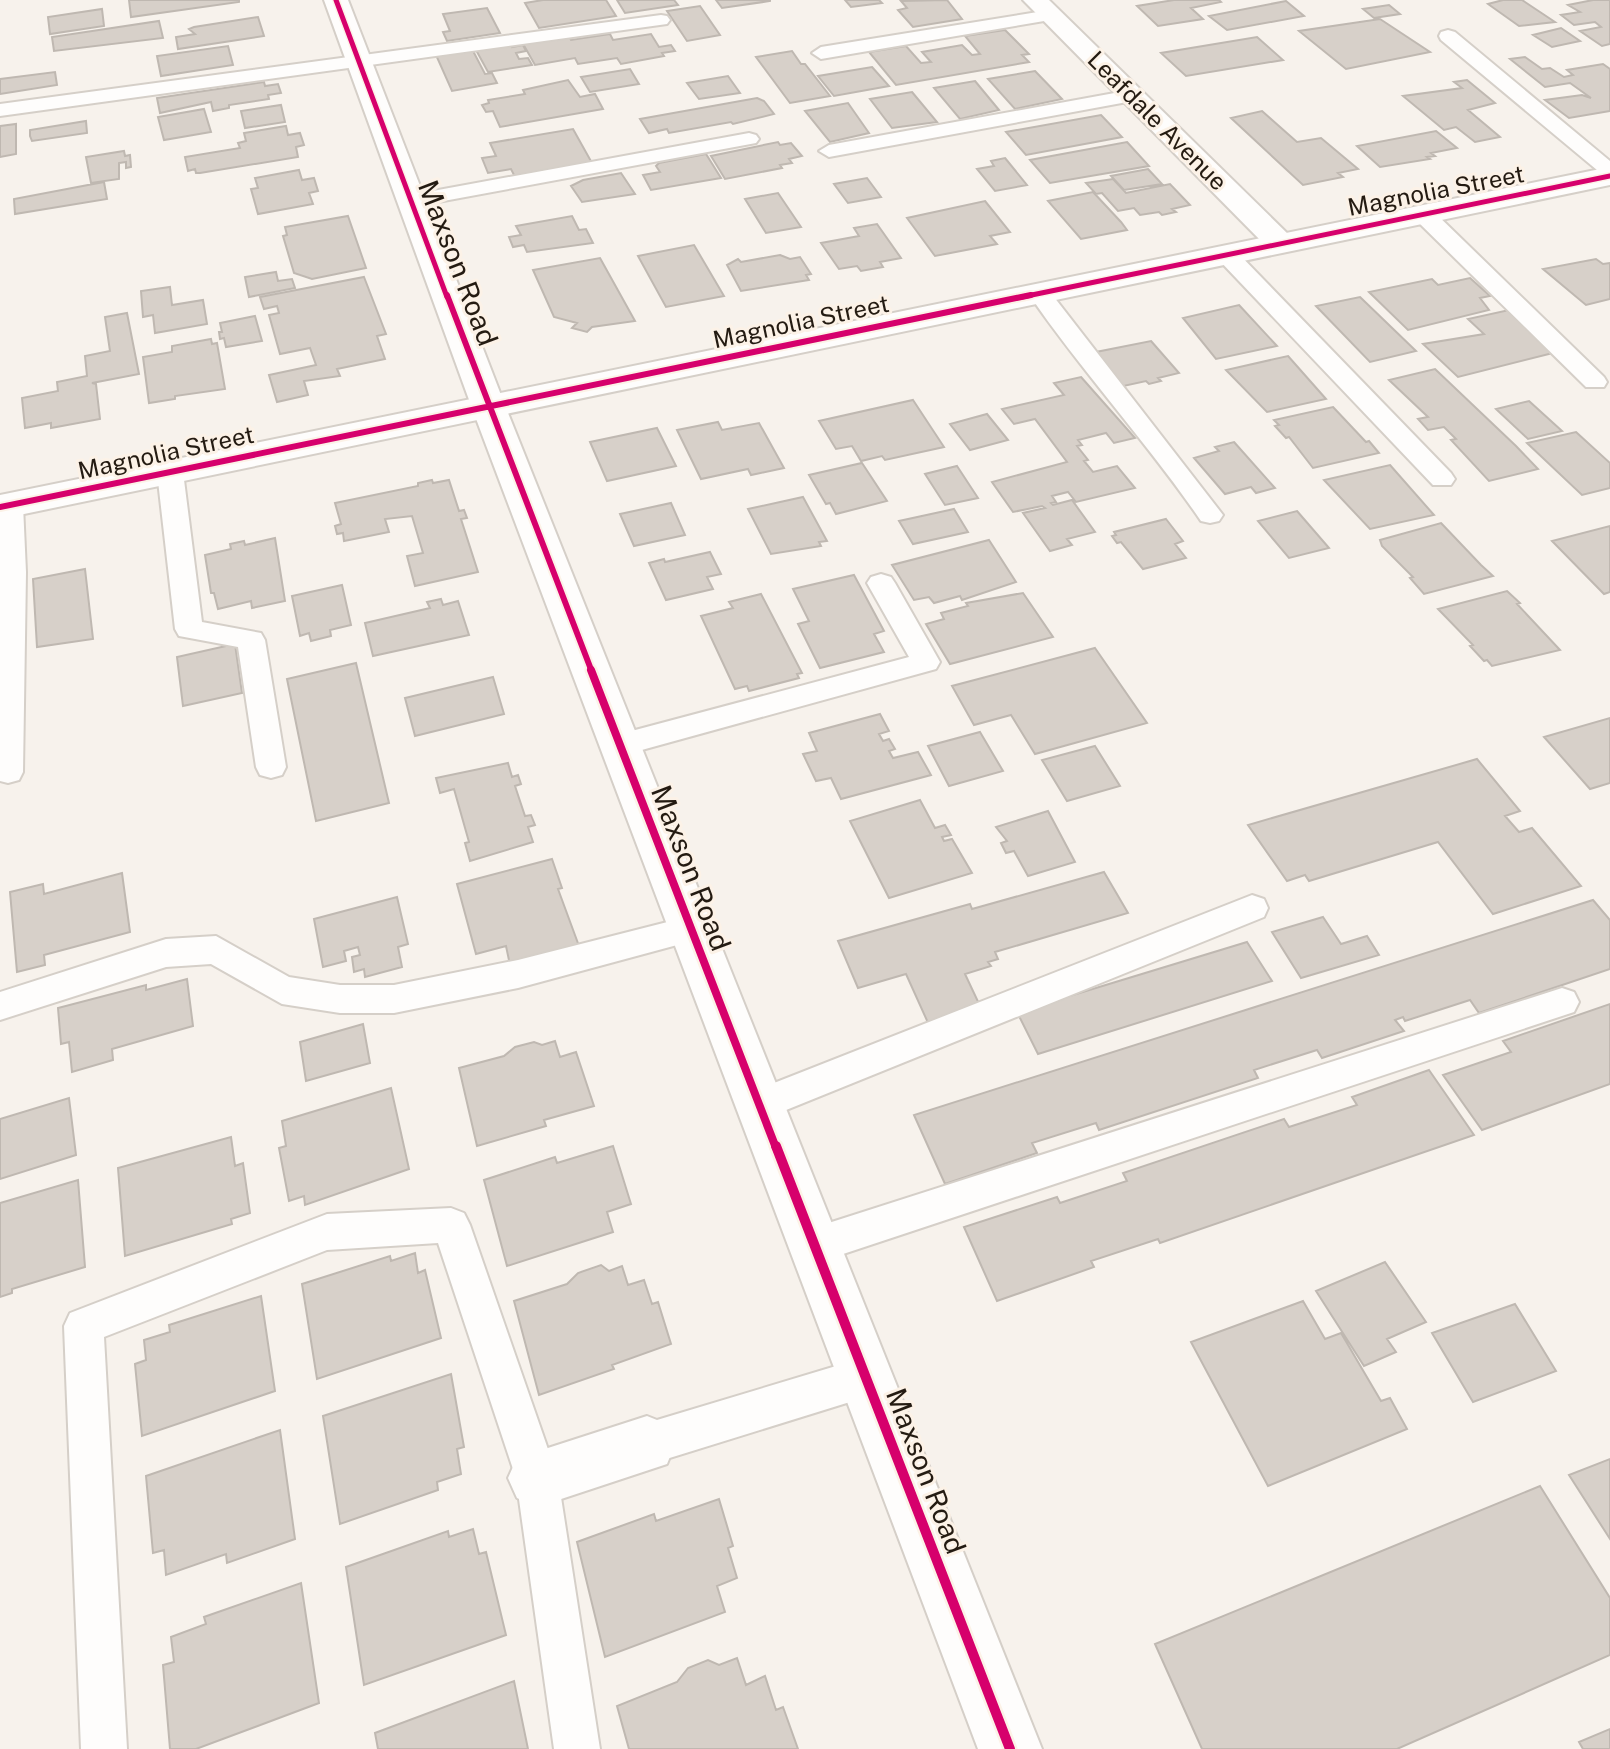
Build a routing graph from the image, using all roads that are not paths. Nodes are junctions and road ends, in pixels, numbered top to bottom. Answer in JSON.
{"nodes":[{"id":1,"x":336,"y":0,"type":"edge"},
{"id":2,"x":1041,"y":4,"type":"edge"},
{"id":3,"x":661,"y":20,"type":"dead end"},
{"id":4,"x":1448,"y":36,"type":"dead end"},
{"id":5,"x":821,"y":53,"type":"dead end"},
{"id":6,"x":358,"y":61,"type":"junction"},
{"id":7,"x":1131,"y":96,"type":"junction"},
{"id":8,"x":0,"y":110,"type":"edge"},
{"id":9,"x":749,"y":139,"type":"dead end"},
{"id":10,"x":829,"y":151,"type":"dead end"},
{"id":11,"x":1610,"y":174,"type":"edge"},
{"id":12,"x":411,"y":201,"type":"junction"},
{"id":13,"x":1423,"y":214,"type":"junction"},
{"id":14,"x":1279,"y":242,"type":"junction"},
{"id":15,"x":1226,"y":254,"type":"junction"},
{"id":16,"x":1039,"y":293,"type":"junction"},
{"id":17,"x":1595,"y":382,"type":"dead end"},
{"id":18,"x":489,"y":408,"type":"junction"},
{"id":19,"x":170,"y":472,"type":"junction"},
{"id":20,"x":1442,"y":479,"type":"dead end"},
{"id":21,"x":5,"y":506,"type":"edge"},
{"id":22,"x":1210,"y":515,"type":"dead end"},
{"id":23,"x":881,"y":583,"type":"dead end"},
{"id":24,"x":620,"y":745,"type":"junction"},
{"id":25,"x":271,"y":767,"type":"dead end"},
{"id":26,"x":8,"y":772,"type":"dead end"},
{"id":27,"x":1252,"y":908,"type":"dead end"},
{"id":28,"x":691,"y":929,"type":"junction"},
{"id":29,"x":1562,"y":1002,"type":"dead end"},
{"id":30,"x":0,"y":1006,"type":"edge"},
{"id":31,"x":759,"y":1105,"type":"junction"},
{"id":32,"x":813,"y":1246,"type":"junction"},
{"id":33,"x":866,"y":1377,"type":"junction"},
{"id":34,"x":647,"y":1444,"type":"joint"},
{"id":35,"x":537,"y":1478,"type":"junction"},
{"id":36,"x":104,"y":1749,"type":"edge"},
{"id":37,"x":577,"y":1749,"type":"edge"},
{"id":38,"x":1010,"y":1749,"type":"edge"}],
"edges":[{"from":1,"to":6,"type":"street","name":"Maxson Road"},
{"from":2,"to":5,"type":"lane"},
{"from":2,"to":7,"type":"street","name":"Leafdale Avenue"},
{"from":3,"to":6,"type":"lane"},
{"from":4,"to":11,"type":"lane"},
{"from":6,"to":8,"type":"lane"},
{"from":6,"to":12,"type":"street","name":"Maxson Road"},
{"from":7,"to":10,"type":"lane"},
{"from":7,"to":14,"type":"street","name":"Leafdale Avenue"},
{"from":9,"to":12,"type":"lane"},
{"from":11,"to":13,"type":"street","name":"Magnolia Street"},
{"from":12,"to":18,"type":"street","name":"Maxson Road"},
{"from":13,"to":14,"type":"street","name":"Magnolia Street"},
{"from":13,"to":17,"type":"lane"},
{"from":14,"to":15,"type":"street","name":"Magnolia Street"},
{"from":15,"to":16,"type":"street","name":"Magnolia Street"},
{"from":15,"to":20,"type":"lane"},
{"from":16,"to":18,"type":"street","name":"Magnolia Street"},
{"from":16,"to":22,"type":"lane"},
{"from":18,"to":19,"type":"street","name":"Magnolia Street"},
{"from":18,"to":24,"type":"street","name":"Maxson Road"},
{"from":19,"to":21,"type":"street","name":"Magnolia Street"},
{"from":19,"to":25,"type":"lane"},
{"from":21,"to":26,"type":"lane"},
{"from":23,"to":24,"type":"lane"},
{"from":24,"to":28,"type":"street","name":"Maxson Road"},
{"from":27,"to":31,"type":"lane"},
{"from":28,"to":30,"type":"lane"},
{"from":28,"to":31,"type":"street","name":"Maxson Road"},
{"from":29,"to":32,"type":"lane"},
{"from":31,"to":32,"type":"street","name":"Maxson Road"},
{"from":32,"to":33,"type":"street","name":"Maxson Road"},
{"from":33,"to":34,"type":"lane"},
{"from":33,"to":38,"type":"street","name":"Maxson Road"},
{"from":34,"to":35,"type":"street"},
{"from":35,"to":36,"type":"lane"},
{"from":35,"to":37,"type":"lane"}]}
